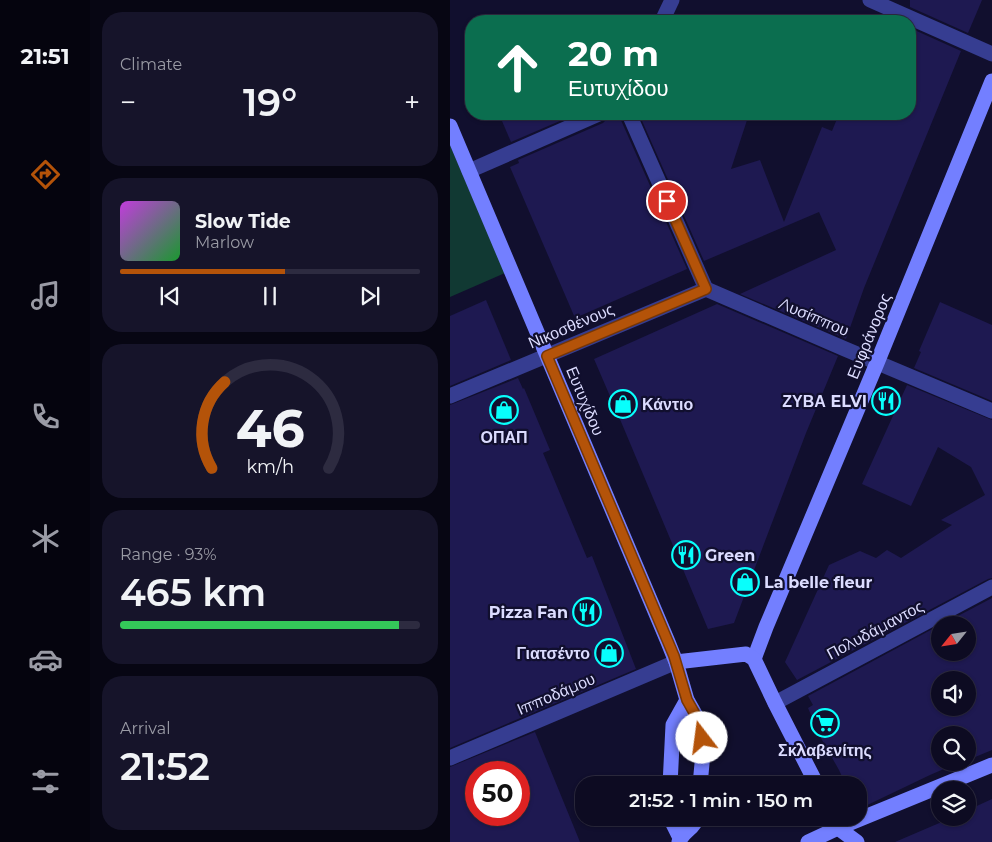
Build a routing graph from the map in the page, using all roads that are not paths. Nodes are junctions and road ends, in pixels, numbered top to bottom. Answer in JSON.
{"nodes":[{"id":1,"x":672,"y":0,"type":"edge"},
{"id":2,"x":870,"y":0,"type":"edge"},
{"id":3,"x":665,"y":15,"type":"edge"},
{"id":4,"x":904,"y":15,"type":"edge"},
{"id":5,"x":916,"y":20,"type":"edge"},
{"id":6,"x":992,"y":54,"type":"edge"},
{"id":7,"x":992,"y":81,"type":"edge"},
{"id":8,"x":585,"y":120,"type":"edge"},
{"id":9,"x":632,"y":120,"type":"edge"},
{"id":10,"x":450,"y":126,"type":"edge"},
{"id":11,"x":469,"y":171,"type":"junction"},
{"id":12,"x":706,"y":289,"type":"junction"},
{"id":13,"x":547,"y":356,"type":"junction"},
{"id":14,"x":877,"y":363,"type":"junction"},
{"id":15,"x":450,"y":396,"type":"edge"},
{"id":16,"x":992,"y":411,"type":"edge"},
{"id":17,"x":992,"y":587,"type":"edge"},
{"id":18,"x":754,"y":659,"type":"junction"},
{"id":19,"x":676,"y":662,"type":"junction"},
{"id":20,"x":687,"y":700,"type":"junction"},
{"id":21,"x":775,"y":703,"type":"junction"},
{"id":22,"x":450,"y":758,"type":"edge"},
{"id":23,"x":992,"y":765,"type":"edge"},
{"id":24,"x":670,"y":776,"type":"edge"},
{"id":25,"x":701,"y":776,"type":"edge"},
{"id":26,"x":812,"y":776,"type":"edge"},
{"id":27,"x":867,"y":811,"type":"edge"},
{"id":28,"x":674,"y":826,"type":"edge"},
{"id":29,"x":693,"y":826,"type":"edge"},
{"id":30,"x":831,"y":826,"type":"edge"},
{"id":31,"x":838,"y":826,"type":"edge"},
{"id":32,"x":680,"y":840,"type":"edge"},
{"id":33,"x":808,"y":842,"type":"edge"},
{"id":34,"x":857,"y":842,"type":"edge"}],
"edges":[{"from":1,"to":3,"type":"street"},
{"from":2,"to":4,"type":"street"},
{"from":5,"to":6,"type":"street"},
{"from":7,"to":14,"type":"street","name":"Ευφράνορος"},
{"from":8,"to":11,"type":"street"},
{"from":9,"to":12,"type":"street"},
{"from":10,"to":11,"type":"street","name":"Ευτυχίδου"},
{"from":11,"to":13,"type":"street","name":"Ευτυχίδου"},
{"from":12,"to":13,"type":"street","name":"Νικοσθένους"},
{"from":12,"to":14,"type":"street","name":"Λυσίππου"},
{"from":13,"to":15,"type":"street","name":"Νικοσθένους"},
{"from":13,"to":19,"type":"street","name":"Ευτυχίδου"},
{"from":14,"to":16,"type":"street","name":"Λυσίππου"},
{"from":14,"to":18,"type":"street","name":"Ευφράνορος"},
{"from":17,"to":21,"type":"street","name":"Πολυδάμαντος"},
{"from":18,"to":19,"type":"street"},
{"from":18,"to":21,"type":"street"},
{"from":19,"to":20,"type":"street","name":"Ευτυχίδου"},
{"from":19,"to":22,"type":"street","name":"Ιπποδάμου"},
{"from":20,"to":24,"type":"street"},
{"from":20,"to":25,"type":"street","name":"Ευτυχίδου"},
{"from":21,"to":26,"type":"street"},
{"from":23,"to":27,"type":"street"},
{"from":28,"to":32,"type":"street"},
{"from":29,"to":32,"type":"street"},
{"from":30,"to":33,"type":"street"},
{"from":31,"to":34,"type":"street"}]}
